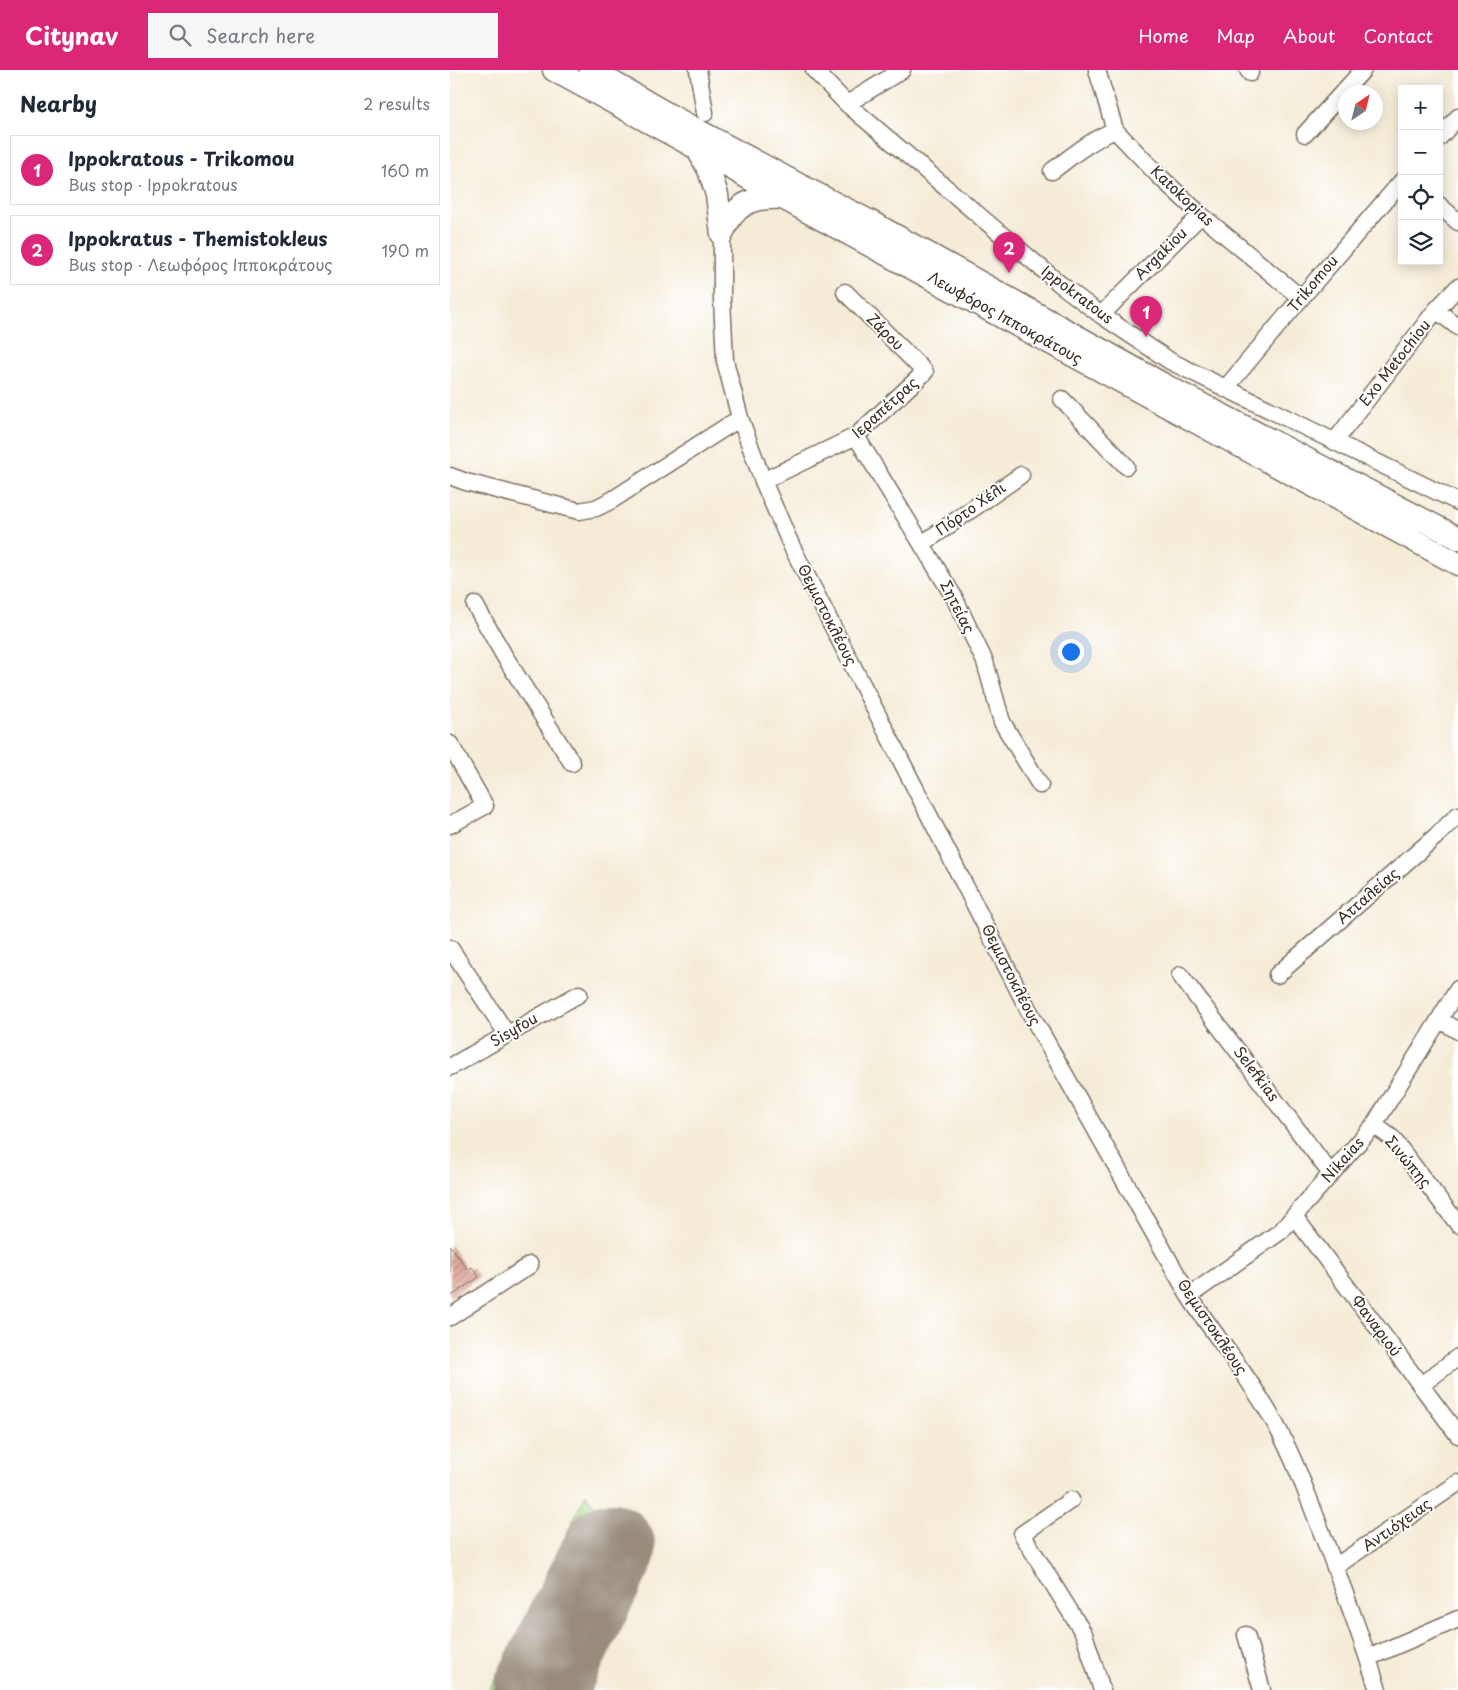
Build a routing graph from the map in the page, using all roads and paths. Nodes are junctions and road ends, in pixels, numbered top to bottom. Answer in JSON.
{"nodes":[{"id":1,"x":554,"y":70,"type":"edge"},
{"id":2,"x":591,"y":70,"type":"edge"},
{"id":3,"x":698,"y":70,"type":"edge"},
{"id":4,"x":814,"y":70,"type":"edge"},
{"id":5,"x":902,"y":70,"type":"edge"},
{"id":6,"x":1097,"y":70,"type":"edge"},
{"id":7,"x":1363,"y":70,"type":"edge"},
{"id":8,"x":848,"y":104,"type":"junction"},
{"id":9,"x":705,"y":113,"type":"dead end"},
{"id":10,"x":1458,"y":117,"type":"edge"},
{"id":11,"x":1115,"y":130,"type":"junction"},
{"id":12,"x":1305,"y":134,"type":"dead end"},
{"id":13,"x":1443,"y":134,"type":"edge"},
{"id":14,"x":698,"y":148,"type":"junction"},
{"id":15,"x":1052,"y":171,"type":"dead end"},
{"id":16,"x":1398,"y":186,"type":"edge"},
{"id":17,"x":783,"y":198,"type":"junction"},
{"id":18,"x":1443,"y":209,"type":"edge"},
{"id":19,"x":1201,"y":216,"type":"junction"},
{"id":20,"x":1458,"y":222,"type":"edge"},
{"id":21,"x":722,"y":234,"type":"junction"},
{"id":22,"x":1458,"y":287,"type":"edge"},
{"id":23,"x":845,"y":292,"type":"dead end"},
{"id":24,"x":1301,"y":298,"type":"junction"},
{"id":25,"x":1436,"y":310,"type":"junction"},
{"id":26,"x":1101,"y":315,"type":"junction"},
{"id":27,"x":1458,"y":327,"type":"edge"},
{"id":28,"x":926,"y":372,"type":"joint"},
{"id":29,"x":1225,"y":389,"type":"junction"},
{"id":30,"x":1062,"y":399,"type":"dead end"},
{"id":31,"x":740,"y":418,"type":"junction"},
{"id":32,"x":856,"y":436,"type":"junction"},
{"id":33,"x":1335,"y":441,"type":"junction"},
{"id":34,"x":1126,"y":466,"type":"dead end"},
{"id":35,"x":1021,"y":475,"type":"dead end"},
{"id":36,"x":450,"y":476,"type":"edge"},
{"id":37,"x":763,"y":481,"type":"junction"},
{"id":38,"x":1458,"y":502,"type":"edge"},
{"id":39,"x":1458,"y":538,"type":"edge"},
{"id":40,"x":922,"y":544,"type":"junction"},
{"id":41,"x":1458,"y":564,"type":"edge"},
{"id":42,"x":475,"y":605,"type":"dead end"},
{"id":43,"x":450,"y":744,"type":"edge"},
{"id":44,"x":572,"y":762,"type":"dead end"},
{"id":45,"x":1040,"y":785,"type":"dead end"},
{"id":46,"x":1458,"y":815,"type":"edge"},
{"id":47,"x":450,"y":825,"type":"edge"},
{"id":48,"x":450,"y":948,"type":"edge"},
{"id":49,"x":1180,"y":975,"type":"dead end"},
{"id":50,"x":1278,"y":975,"type":"dead end"},
{"id":51,"x":1458,"y":989,"type":"edge"},
{"id":52,"x":579,"y":994,"type":"dead end"},
{"id":53,"x":1440,"y":1020,"type":"junction"},
{"id":54,"x":1458,"y":1031,"type":"edge"},
{"id":55,"x":507,"y":1034,"type":"junction"},
{"id":56,"x":450,"y":1068,"type":"edge"},
{"id":57,"x":1374,"y":1125,"type":"junction"},
{"id":58,"x":1331,"y":1174,"type":"junction"},
{"id":59,"x":1294,"y":1216,"type":"junction"},
{"id":60,"x":1458,"y":1224,"type":"edge"},
{"id":61,"x":530,"y":1265,"type":"dead end"},
{"id":62,"x":1189,"y":1296,"type":"junction"},
{"id":63,"x":450,"y":1317,"type":"edge"},
{"id":64,"x":1458,"y":1356,"type":"edge"},
{"id":65,"x":1421,"y":1385,"type":"junction"},
{"id":66,"x":1458,"y":1435,"type":"edge"},
{"id":67,"x":1458,"y":1483,"type":"edge"},
{"id":68,"x":1071,"y":1500,"type":"dead end"},
{"id":69,"x":1335,"y":1568,"type":"junction"},
{"id":70,"x":1458,"y":1619,"type":"edge"},
{"id":71,"x":1246,"y":1635,"type":"dead end"},
{"id":72,"x":1368,"y":1658,"type":"junction"},
{"id":73,"x":1102,"y":1690,"type":"edge"},
{"id":74,"x":1262,"y":1690,"type":"edge"},
{"id":75,"x":1378,"y":1690,"type":"edge"}],
"edges":[{"from":1,"to":14,"type":"main road","name":"Λεωφόρος Ιπποκράτους"},
{"from":2,"to":39,"type":"main road","name":"Λεωφόρος Ιπποκράτους"},
{"from":3,"to":9,"type":"street"},
{"from":4,"to":8,"type":"street","name":"Ippokratous"},
{"from":5,"to":8,"type":"street"},
{"from":6,"to":11,"type":"street","name":"Katokopias"},
{"from":7,"to":12,"type":"street"},
{"from":8,"to":26,"type":"street","name":"Ippokratous"},
{"from":10,"to":13,"type":"street"},
{"from":11,"to":15,"type":"street"},
{"from":11,"to":19,"type":"street","name":"Katokopias"},
{"from":14,"to":17,"type":"main road","name":"Λεωφόρος Ιπποκράτους"},
{"from":14,"to":21,"type":"main road"},
{"from":16,"to":24,"type":"street","name":"Trikomou"},
{"from":17,"to":21,"type":"main road"},
{"from":17,"to":41,"type":"main road","name":"Λεωφόρος Ιπποκράτους"},
{"from":18,"to":20,"type":"street"},
{"from":19,"to":24,"type":"street","name":"Katokopias"},
{"from":19,"to":26,"type":"street","name":"Argakiou"},
{"from":21,"to":31,"type":"street","name":"Θεμιστοκλέους"},
{"from":22,"to":25,"type":"street","name":"Exo Metochiou"},
{"from":23,"to":28,"type":"street","name":"Ζάρου"},
{"from":24,"to":29,"type":"street","name":"Trikomou"},
{"from":25,"to":27,"type":"street"},
{"from":25,"to":33,"type":"street","name":"Exo Metochiou"},
{"from":26,"to":29,"type":"street","name":"Ippokratous"},
{"from":28,"to":32,"type":"street","name":"Ιεραπέτρας"},
{"from":29,"to":33,"type":"street","name":"Ippokratous"},
{"from":30,"to":34,"type":"street"},
{"from":31,"to":36,"type":"street"},
{"from":31,"to":37,"type":"street","name":"Θεμιστοκλέους"},
{"from":32,"to":37,"type":"street","name":"Ιεραπέτρας"},
{"from":32,"to":40,"type":"street","name":"Σητείας"},
{"from":33,"to":38,"type":"street","name":"Ippokratous"},
{"from":35,"to":40,"type":"street","name":"Πόρτο Χέλι"},
{"from":37,"to":62,"type":"street","name":"Θεμιστοκλέους"},
{"from":40,"to":45,"type":"street","name":"Σητείας"},
{"from":42,"to":44,"type":"street"},
{"from":43,"to":47,"type":"street"},
{"from":46,"to":50,"type":"street","name":"Ατταλείας"},
{"from":48,"to":55,"type":"street"},
{"from":49,"to":58,"type":"street","name":"Selefkias"},
{"from":51,"to":53,"type":"street","name":"Nikaias"},
{"from":52,"to":55,"type":"street","name":"Sisyfou"},
{"from":53,"to":54,"type":"street"},
{"from":53,"to":57,"type":"street","name":"Nikaias"},
{"from":55,"to":56,"type":"street","name":"Sisyfou"},
{"from":57,"to":58,"type":"street","name":"Nikaias"},
{"from":57,"to":60,"type":"street","name":"Σινώπης"},
{"from":58,"to":59,"type":"street","name":"Nikaias"},
{"from":59,"to":62,"type":"street","name":"Nikaias"},
{"from":59,"to":65,"type":"street","name":"Φαναριού"},
{"from":61,"to":63,"type":"street"},
{"from":62,"to":69,"type":"street","name":"Θεμιστοκλέους"},
{"from":64,"to":65,"type":"street"},
{"from":65,"to":66,"type":"street","name":"Φαναριού"},
{"from":67,"to":69,"type":"street","name":"Αντιόχειας"},
{"from":68,"to":73,"type":"street"},
{"from":69,"to":72,"type":"street","name":"Θεμιστοκλέους"},
{"from":70,"to":72,"type":"street"},
{"from":71,"to":74,"type":"street"},
{"from":72,"to":75,"type":"street","name":"Θεμιστοκλέους"}]}
